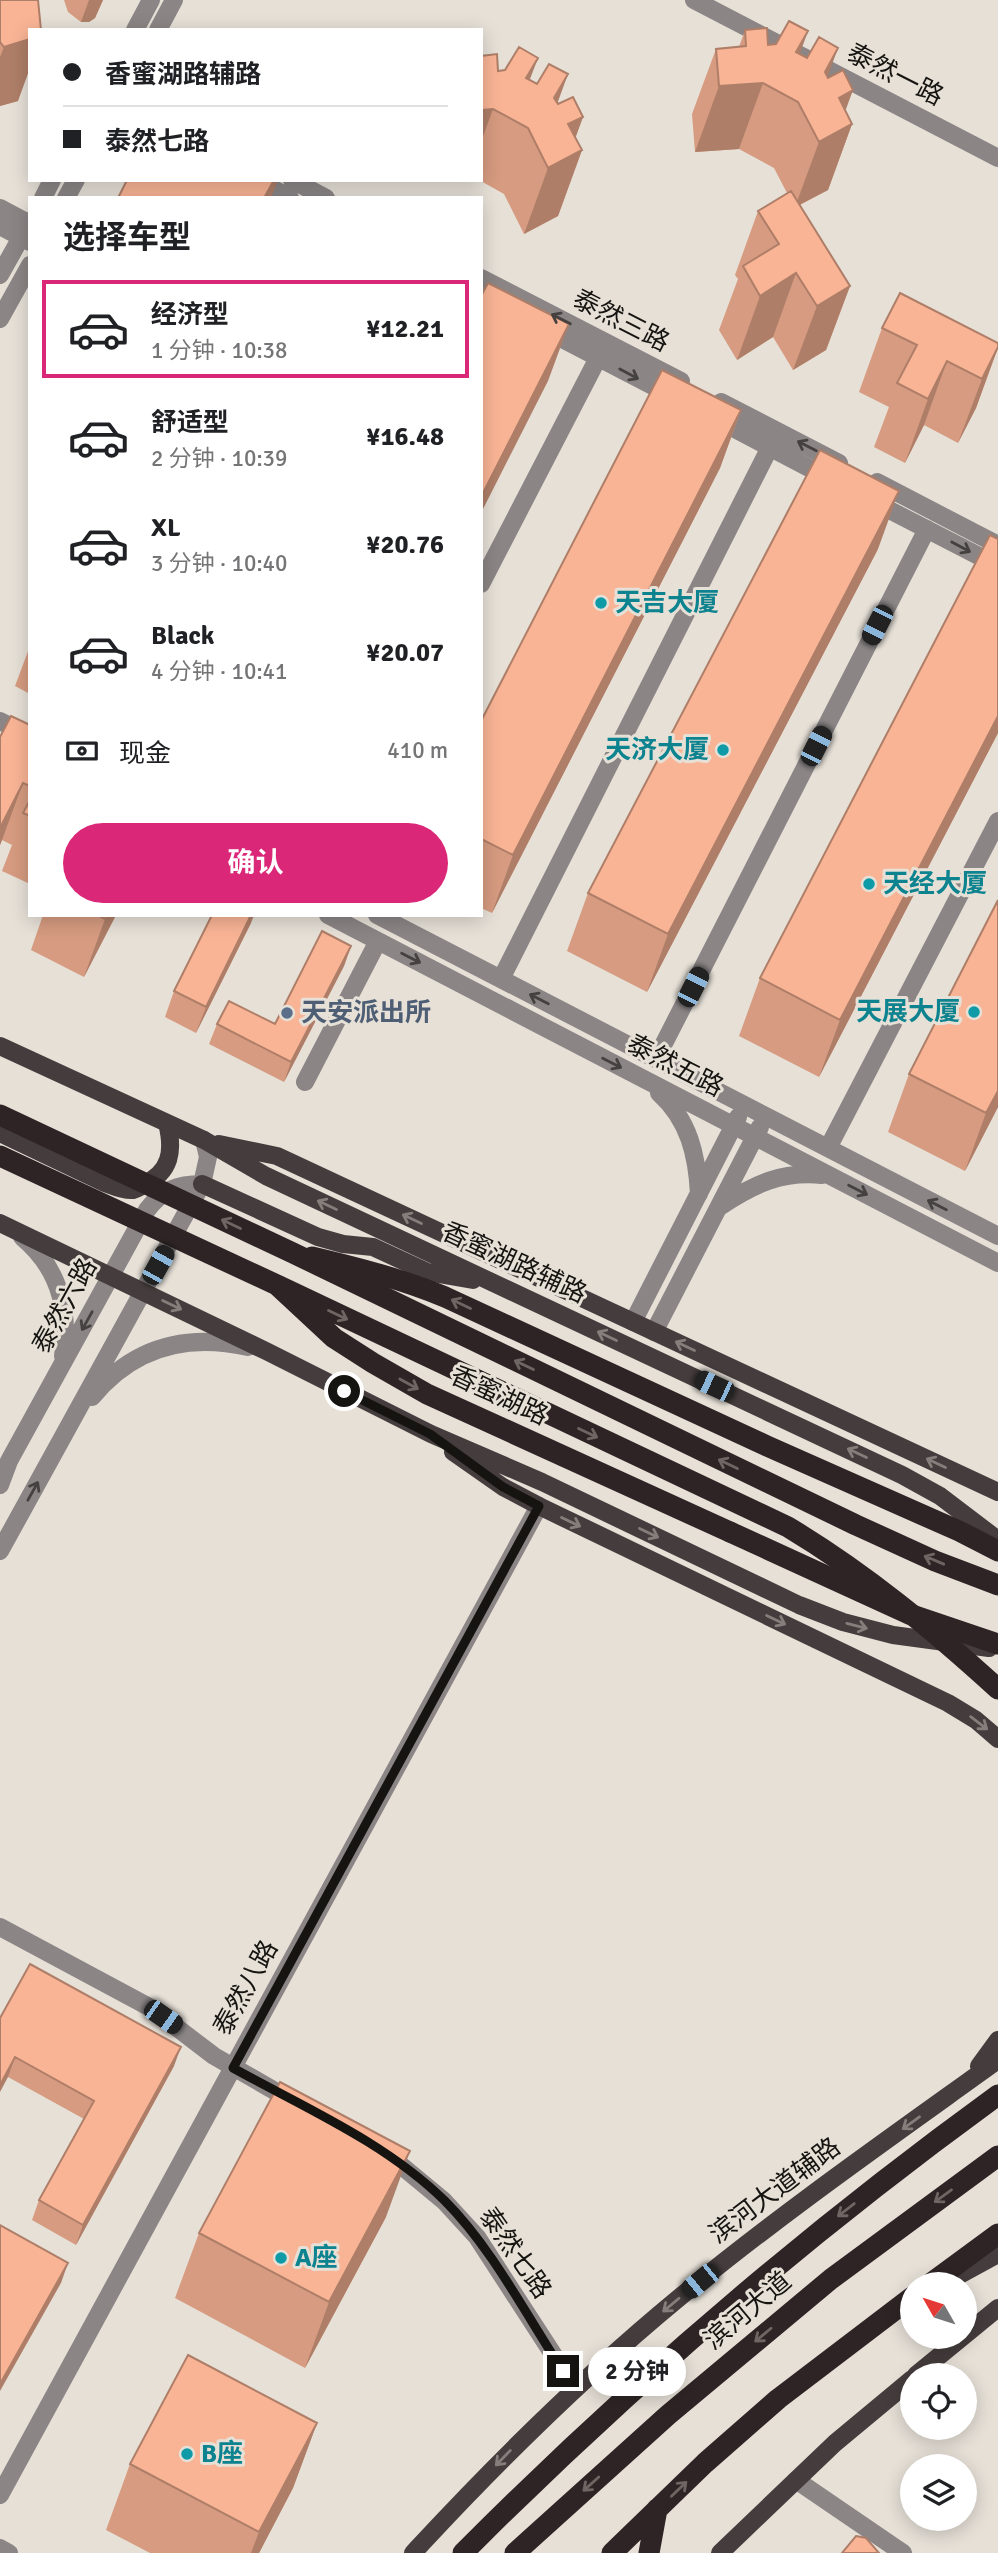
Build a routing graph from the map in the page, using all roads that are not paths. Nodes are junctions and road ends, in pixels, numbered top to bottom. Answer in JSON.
{"nodes":[{"id":1,"x":151,"y":0,"type":"edge"},
{"id":2,"x":174,"y":0,"type":"edge"},
{"id":3,"x":694,"y":0,"type":"edge"},
{"id":4,"x":136,"y":28,"type":"edge"},
{"id":5,"x":159,"y":28,"type":"edge"},
{"id":6,"x":998,"y":158,"type":"edge"},
{"id":7,"x":261,"y":182,"type":"edge"},
{"id":8,"x":296,"y":182,"type":"edge"},
{"id":9,"x":286,"y":196,"type":"edge"},
{"id":10,"x":322,"y":196,"type":"edge"},
{"id":11,"x":0,"y":208,"type":"edge"},
{"id":12,"x":0,"y":226,"type":"edge"},
{"id":13,"x":28,"y":229,"type":"edge"},
{"id":14,"x":28,"y":269,"type":"edge"},
{"id":15,"x":0,"y":275,"type":"edge"},
{"id":16,"x":483,"y":279,"type":"edge"},
{"id":17,"x":483,"y":298,"type":"edge"},
{"id":18,"x":0,"y":320,"type":"edge"},
{"id":19,"x":598,"y":358,"type":"junction"},
{"id":20,"x":693,"y":397,"type":"junction"},
{"id":21,"x":770,"y":447,"type":"junction"},
{"id":22,"x":852,"y":480,"type":"junction"},
{"id":23,"x":927,"y":529,"type":"junction"},
{"id":24,"x":998,"y":545,"type":"edge"},
{"id":25,"x":998,"y":566,"type":"edge"},
{"id":26,"x":483,"y":580,"type":"edge"},
{"id":27,"x":0,"y":721,"type":"edge"},
{"id":28,"x":28,"y":735,"type":"edge"},
{"id":29,"x":998,"y":821,"type":"edge"},
{"id":30,"x":332,"y":917,"type":"edge"},
{"id":31,"x":381,"y":917,"type":"edge"},
{"id":32,"x":378,"y":941,"type":"junction"},
{"id":33,"x":501,"y":979,"type":"junction"},
{"id":34,"x":0,"y":1046,"type":"edge"},
{"id":35,"x":656,"y":1059,"type":"junction"},
{"id":36,"x":643,"y":1079,"type":"junction"},
{"id":37,"x":305,"y":1082,"type":"dead end"},
{"id":38,"x":745,"y":1105,"type":"junction"},
{"id":39,"x":0,"y":1115,"type":"edge"},
{"id":40,"x":766,"y":1116,"type":"junction"},
{"id":41,"x":167,"y":1123,"type":"junction"},
{"id":42,"x":734,"y":1126,"type":"junction"},
{"id":43,"x":0,"y":1133,"type":"edge"},
{"id":44,"x":755,"y":1137,"type":"junction"},
{"id":45,"x":204,"y":1140,"type":"junction"},
{"id":46,"x":828,"y":1148,"type":"junction"},
{"id":47,"x":0,"y":1156,"type":"edge"},
{"id":48,"x":829,"y":1175,"type":"junction"},
{"id":49,"x":202,"y":1184,"type":"junction"},
{"id":50,"x":699,"y":1195,"type":"junction"},
{"id":51,"x":718,"y":1208,"type":"junction"},
{"id":52,"x":7,"y":1226,"type":"edge"},
{"id":53,"x":998,"y":1236,"type":"edge"},
{"id":54,"x":293,"y":1253,"type":"junction"},
{"id":55,"x":998,"y":1262,"type":"edge"},
{"id":56,"x":111,"y":1276,"type":"junction"},
{"id":57,"x":276,"y":1285,"type":"junction"},
{"id":58,"x":500,"y":1286,"type":"junction"},
{"id":59,"x":143,"y":1292,"type":"junction"},
{"id":60,"x":633,"y":1322,"type":"junction"},
{"id":61,"x":654,"y":1332,"type":"junction"},
{"id":62,"x":266,"y":1351,"type":"junction"},
{"id":63,"x":62,"y":1366,"type":"junction"},
{"id":64,"x":72,"y":1422,"type":"junction"},
{"id":65,"x":430,"y":1434,"type":"junction"},
{"id":66,"x":0,"y":1485,"type":"edge"},
{"id":67,"x":998,"y":1492,"type":"edge"},
{"id":68,"x":539,"y":1506,"type":"junction"},
{"id":69,"x":998,"y":1540,"type":"edge"},
{"id":70,"x":0,"y":1551,"type":"edge"},
{"id":71,"x":998,"y":1551,"type":"edge"},
{"id":72,"x":998,"y":1585,"type":"edge"},
{"id":73,"x":998,"y":1646,"type":"edge"},
{"id":74,"x":998,"y":1689,"type":"edge"},
{"id":75,"x":998,"y":1739,"type":"edge"},
{"id":76,"x":0,"y":1927,"type":"edge"},
{"id":77,"x":998,"y":2040,"type":"edge"},
{"id":78,"x":998,"y":2060,"type":"edge"},
{"id":79,"x":233,"y":2068,"type":"junction"},
{"id":80,"x":998,"y":2075,"type":"edge"},
{"id":81,"x":966,"y":2083,"type":"junction"},
{"id":82,"x":998,"y":2095,"type":"edge"},
{"id":83,"x":310,"y":2110,"type":"edge"},
{"id":84,"x":955,"y":2126,"type":"junction"},
{"id":85,"x":368,"y":2142,"type":"edge"},
{"id":86,"x":998,"y":2156,"type":"edge"},
{"id":87,"x":998,"y":2234,"type":"edge"},
{"id":88,"x":998,"y":2254,"type":"edge"},
{"id":89,"x":946,"y":2272,"type":"edge"},
{"id":90,"x":965,"y":2272,"type":"edge"},
{"id":91,"x":900,"y":2306,"type":"edge"},
{"id":92,"x":998,"y":2308,"type":"edge"},
{"id":93,"x":900,"y":2310,"type":"edge"},
{"id":94,"x":998,"y":2314,"type":"edge"},
{"id":95,"x":977,"y":2327,"type":"edge"},
{"id":96,"x":977,"y":2327,"type":"edge"},
{"id":97,"x":867,"y":2330,"type":"junction"},
{"id":98,"x":949,"y":2349,"type":"edge"},
{"id":99,"x":931,"y":2363,"type":"edge"},
{"id":100,"x":575,"y":2388,"type":"junction"},
{"id":101,"x":900,"y":2389,"type":"edge"},
{"id":102,"x":796,"y":2480,"type":"junction"},
{"id":103,"x":0,"y":2495,"type":"edge"},
{"id":104,"x":657,"y":2509,"type":"junction"},
{"id":105,"x":0,"y":2548,"type":"edge"},
{"id":106,"x":9,"y":2553,"type":"edge"},
{"id":107,"x":412,"y":2553,"type":"edge"},
{"id":108,"x":463,"y":2553,"type":"edge"},
{"id":109,"x":515,"y":2553,"type":"edge"},
{"id":110,"x":612,"y":2553,"type":"edge"},
{"id":111,"x":649,"y":2553,"type":"edge"},
{"id":112,"x":720,"y":2553,"type":"edge"},
{"id":113,"x":903,"y":2553,"type":"edge"}],
"edges":[{"from":1,"to":4,"type":"street"},
{"from":2,"to":5,"type":"street"},
{"from":3,"to":6,"type":"street","name":"泰然一路"},
{"from":7,"to":9,"type":"street"},
{"from":8,"to":10,"type":"street"},
{"from":11,"to":13,"type":"street"},
{"from":12,"to":13,"type":"street"},
{"from":13,"to":15,"type":"street"},
{"from":14,"to":18,"type":"street"},
{"from":20,"to":16,"type":"street","name":"泰然三路","one_way":true},
{"from":17,"to":19,"type":"street","name":"泰然三路"},
{"from":19,"to":20,"type":"street","name":"泰然三路","one_way":true},
{"from":19,"to":26,"type":"street"},
{"from":20,"to":21,"type":"street","name":"泰然三路"},
{"from":22,"to":20,"type":"street","name":"泰然三路","one_way":true},
{"from":21,"to":22,"type":"street","name":"泰然三路"},
{"from":21,"to":33,"type":"street"},
{"from":22,"to":23,"type":"street","name":"泰然三路"},
{"from":22,"to":24,"type":"street","name":"泰然三路"},
{"from":23,"to":25,"type":"street","name":"泰然三路","one_way":true},
{"from":23,"to":35,"type":"street"},
{"from":27,"to":28,"type":"street"},
{"from":29,"to":46,"type":"street"},
{"from":30,"to":32,"type":"street","name":"泰然五路"},
{"from":31,"to":33,"type":"street","name":"泰然五路"},
{"from":32,"to":36,"type":"street","name":"泰然五路","one_way":true},
{"from":32,"to":37,"type":"street"},
{"from":35,"to":33,"type":"street","name":"泰然五路","one_way":true},
{"from":34,"to":41,"type":"main road","name":"香蜜湖路辅路"},
{"from":35,"to":38,"type":"street","name":"泰然五路"},
{"from":36,"to":42,"type":"street","name":"泰然五路"},
{"from":36,"to":50,"type":"street"},
{"from":38,"to":40,"type":"street","name":"泰然五路"},
{"from":38,"to":42,"type":"street"},
{"from":54,"to":39,"type":"highway","one_way":true,"bridge":true},
{"from":40,"to":44,"type":"street"},
{"from":40,"to":46,"type":"street","name":"泰然五路"},
{"from":41,"to":43,"type":"main road"},
{"from":41,"to":45,"type":"main road","name":"香蜜湖路辅路"},
{"from":42,"to":44,"type":"street","name":"泰然五路"},
{"from":42,"to":50,"type":"street"},
{"from":44,"to":48,"type":"street","name":"泰然五路"},
{"from":44,"to":51,"type":"street"},
{"from":45,"to":49,"type":"street"},
{"from":58,"to":45,"type":"main road","name":"香蜜湖路辅路","one_way":true},
{"from":60,"to":45,"type":"main road","one_way":true},
{"from":53,"to":46,"type":"street","name":"泰然五路","one_way":true},
{"from":47,"to":57,"type":"highway","name":"香蜜湖路","bridge":true},
{"from":48,"to":51,"type":"street"},
{"from":48,"to":55,"type":"street","name":"泰然五路","one_way":true},
{"from":49,"to":56,"type":"street","name":"泰然六路"},
{"from":49,"to":58,"type":"main road"},
{"from":49,"to":59,"type":"street"},
{"from":50,"to":60,"type":"street"},
{"from":51,"to":61,"type":"street"},
{"from":52,"to":56,"type":"main road"},
{"from":52,"to":63,"type":"street"},
{"from":71,"to":54,"type":"highway","one_way":true,"bridge":true},
{"from":72,"to":54,"type":"highway","one_way":true,"bridge":true},
{"from":56,"to":59,"type":"main road"},
{"from":56,"to":63,"type":"street","name":"泰然六路","one_way":true},
{"from":57,"to":73,"type":"highway","name":"香蜜湖路","one_way":true,"bridge":true},
{"from":57,"to":74,"type":"highway","one_way":true,"bridge":true},
{"from":69,"to":58,"type":"main road","name":"香蜜湖路辅路","one_way":true},
{"from":59,"to":62,"type":"main road","one_way":true},
{"from":59,"to":64,"type":"street"},
{"from":60,"to":61,"type":"main road"},
{"from":67,"to":61,"type":"main road","one_way":true},
{"from":62,"to":64,"type":"street"},
{"from":62,"to":65,"type":"main road"},
{"from":63,"to":66,"type":"street","name":"泰然六路"},
{"from":70,"to":64,"type":"street","one_way":true},
{"from":65,"to":68,"type":"main road"},
{"from":65,"to":73,"type":"main road","one_way":true},
{"from":68,"to":75,"type":"main road","one_way":true},
{"from":68,"to":79,"type":"street","name":"泰然八路"},
{"from":76,"to":79,"type":"street"},
{"from":77,"to":81,"type":"main road"},
{"from":78,"to":81,"type":"main road","name":"滨河大道辅路"},
{"from":79,"to":83,"type":"street"},
{"from":79,"to":103,"type":"street","name":"泰然八路"},
{"from":80,"to":84,"type":"highway"},
{"from":81,"to":100,"type":"main road","name":"滨河大道辅路","one_way":true},
{"from":82,"to":84,"type":"highway"},
{"from":84,"to":108,"type":"highway","one_way":true},
{"from":85,"to":100,"type":"street","name":"泰然七路"},
{"from":86,"to":109,"type":"highway","name":"滨河大道","one_way":true},
{"from":87,"to":89,"type":"highway"},
{"from":88,"to":90,"type":"main road"},
{"from":91,"to":97,"type":"highway"},
{"from":92,"to":95,"type":"main road"},
{"from":93,"to":97,"type":"main road"},
{"from":94,"to":96,"type":"main road"},
{"from":104,"to":97,"type":"highway","one_way":true},
{"from":98,"to":99,"type":"main road"},
{"from":100,"to":107,"type":"main road","name":"滨河大道辅路","one_way":true},
{"from":101,"to":102,"type":"main road"},
{"from":102,"to":112,"type":"main road"},
{"from":102,"to":113,"type":"street"},
{"from":104,"to":110,"type":"highway"},
{"from":104,"to":111,"type":"highway"},
{"from":105,"to":106,"type":"street"}]}
